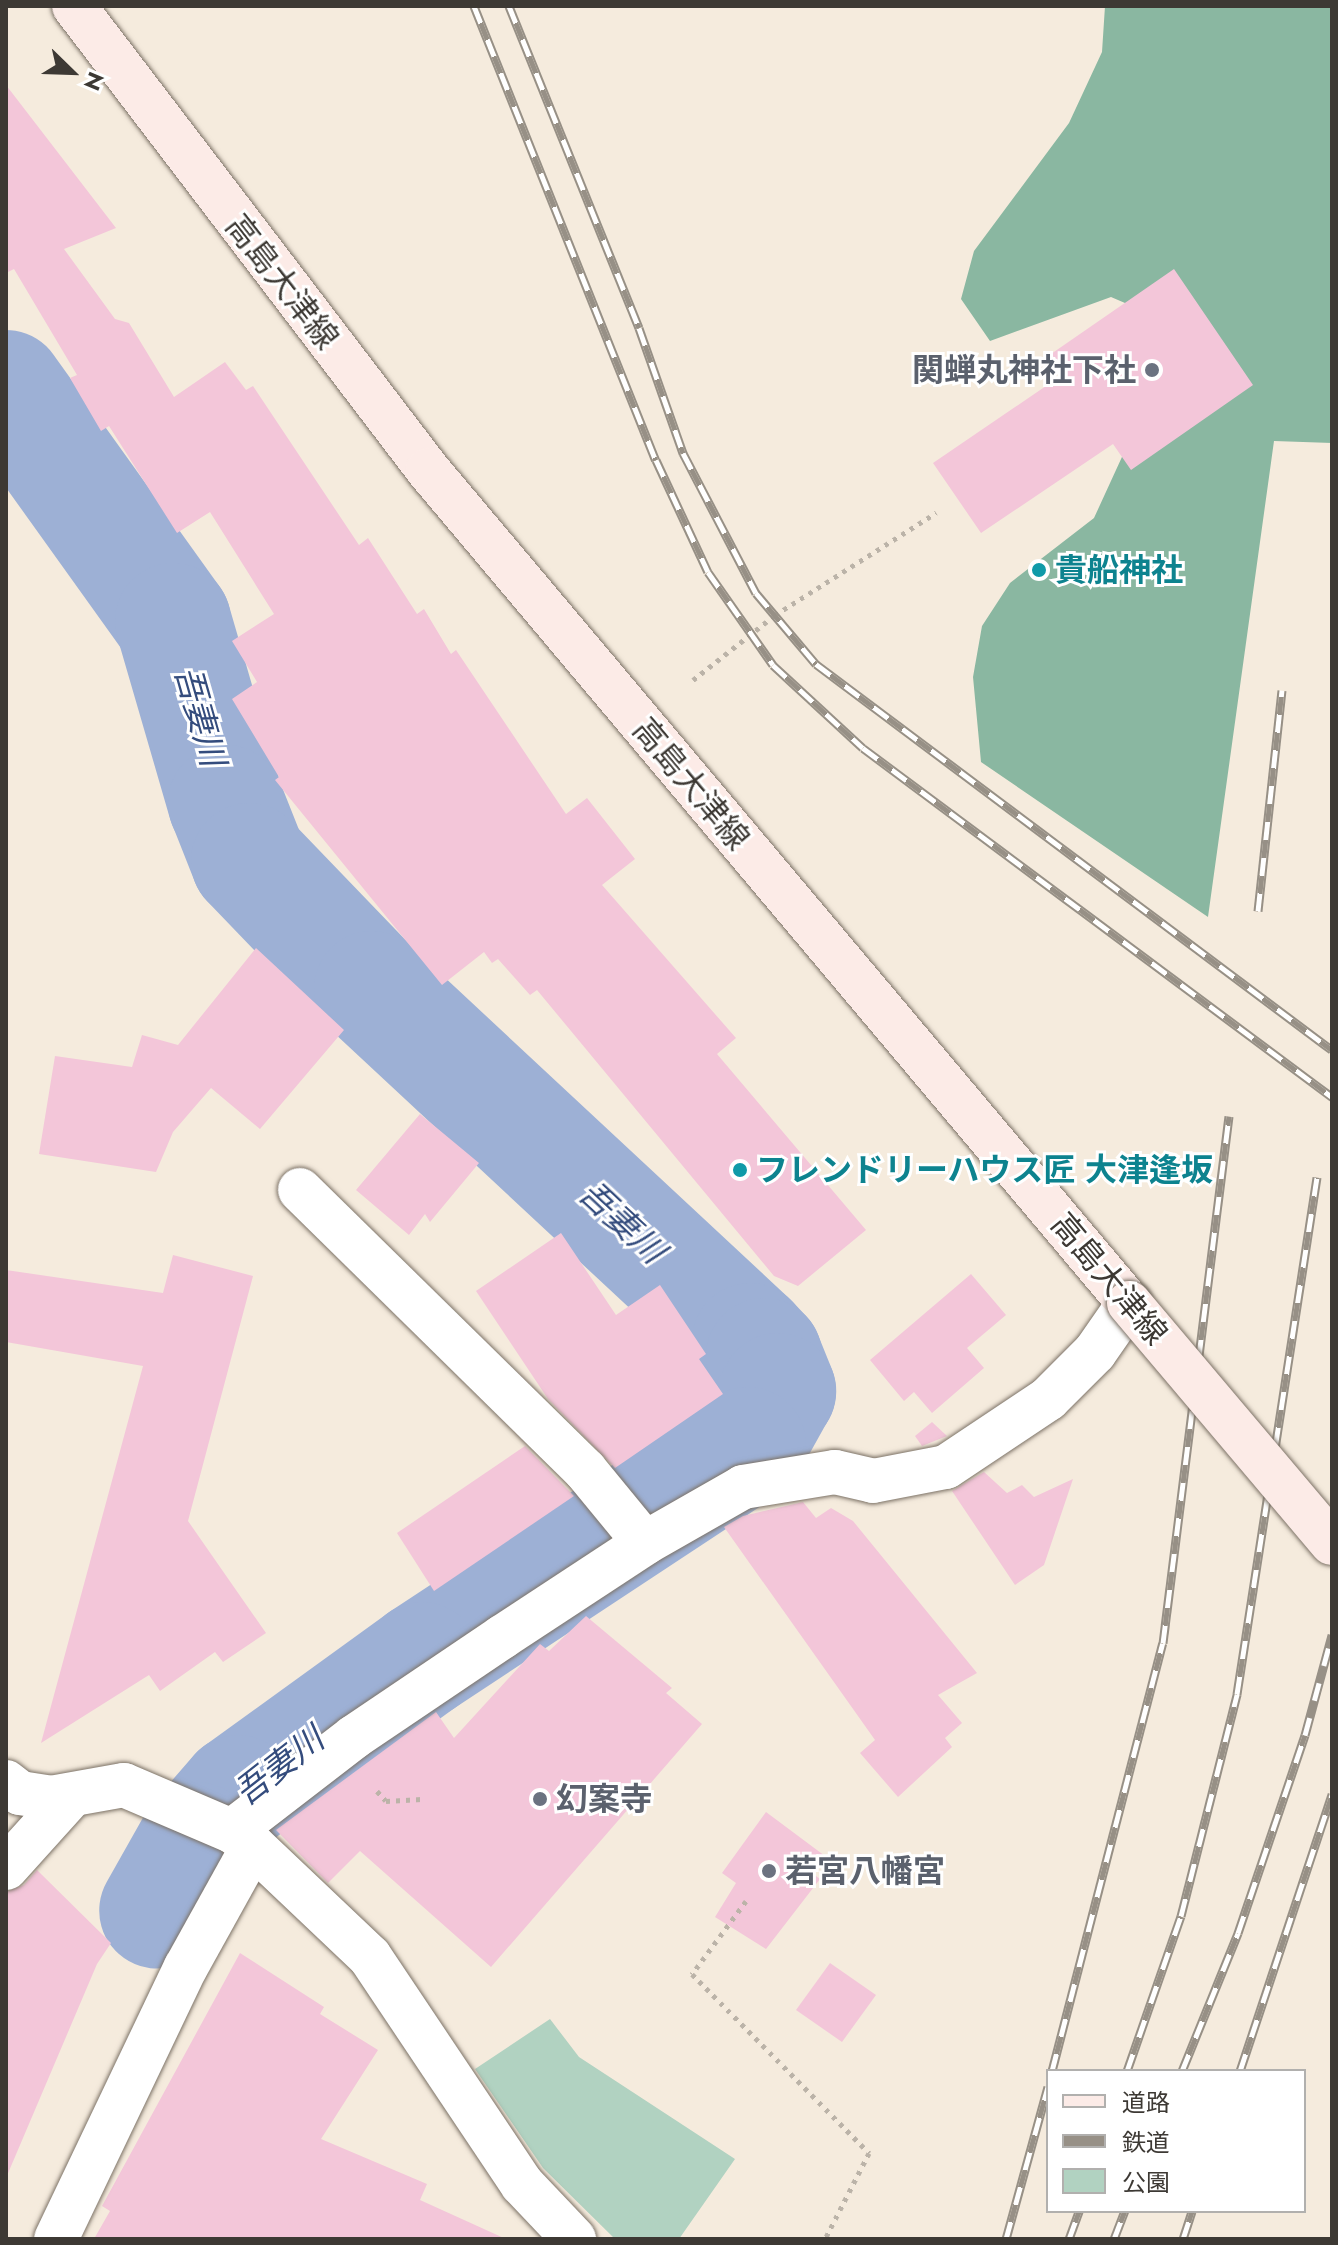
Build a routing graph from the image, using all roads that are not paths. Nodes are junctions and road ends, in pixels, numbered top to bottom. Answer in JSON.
{"nodes":[{"id":1,"x":74,"y":6,"type":"edge"},
{"id":2,"x":300,"y":1190,"type":"dead end"},
{"id":3,"x":1129,"y":1303,"type":"junction"},
{"id":4,"x":629,"y":1525,"type":"junction"},
{"id":5,"x":1332,"y":1543,"type":"edge"},
{"id":6,"x":6,"y":1782,"type":"edge"},
{"id":7,"x":70,"y":1797,"type":"junction"},
{"id":8,"x":226,"y":1830,"type":"junction"},
{"id":9,"x":6,"y":1868,"type":"edge"},
{"id":10,"x":56,"y":2239,"type":"edge"},
{"id":11,"x":574,"y":2239,"type":"edge"}],
"edges":[{"from":1,"to":3,"type":"main road","name":"高島大津線"},
{"from":2,"to":4,"type":"street"},
{"from":3,"to":4,"type":"street"},
{"from":3,"to":5,"type":"main road","name":"高島大津線","bridge":true},
{"from":4,"to":8,"type":"street"},
{"from":6,"to":7,"type":"street"},
{"from":7,"to":8,"type":"street"},
{"from":7,"to":9,"type":"street"},
{"from":8,"to":10,"type":"street"},
{"from":8,"to":11,"type":"street"}]}
